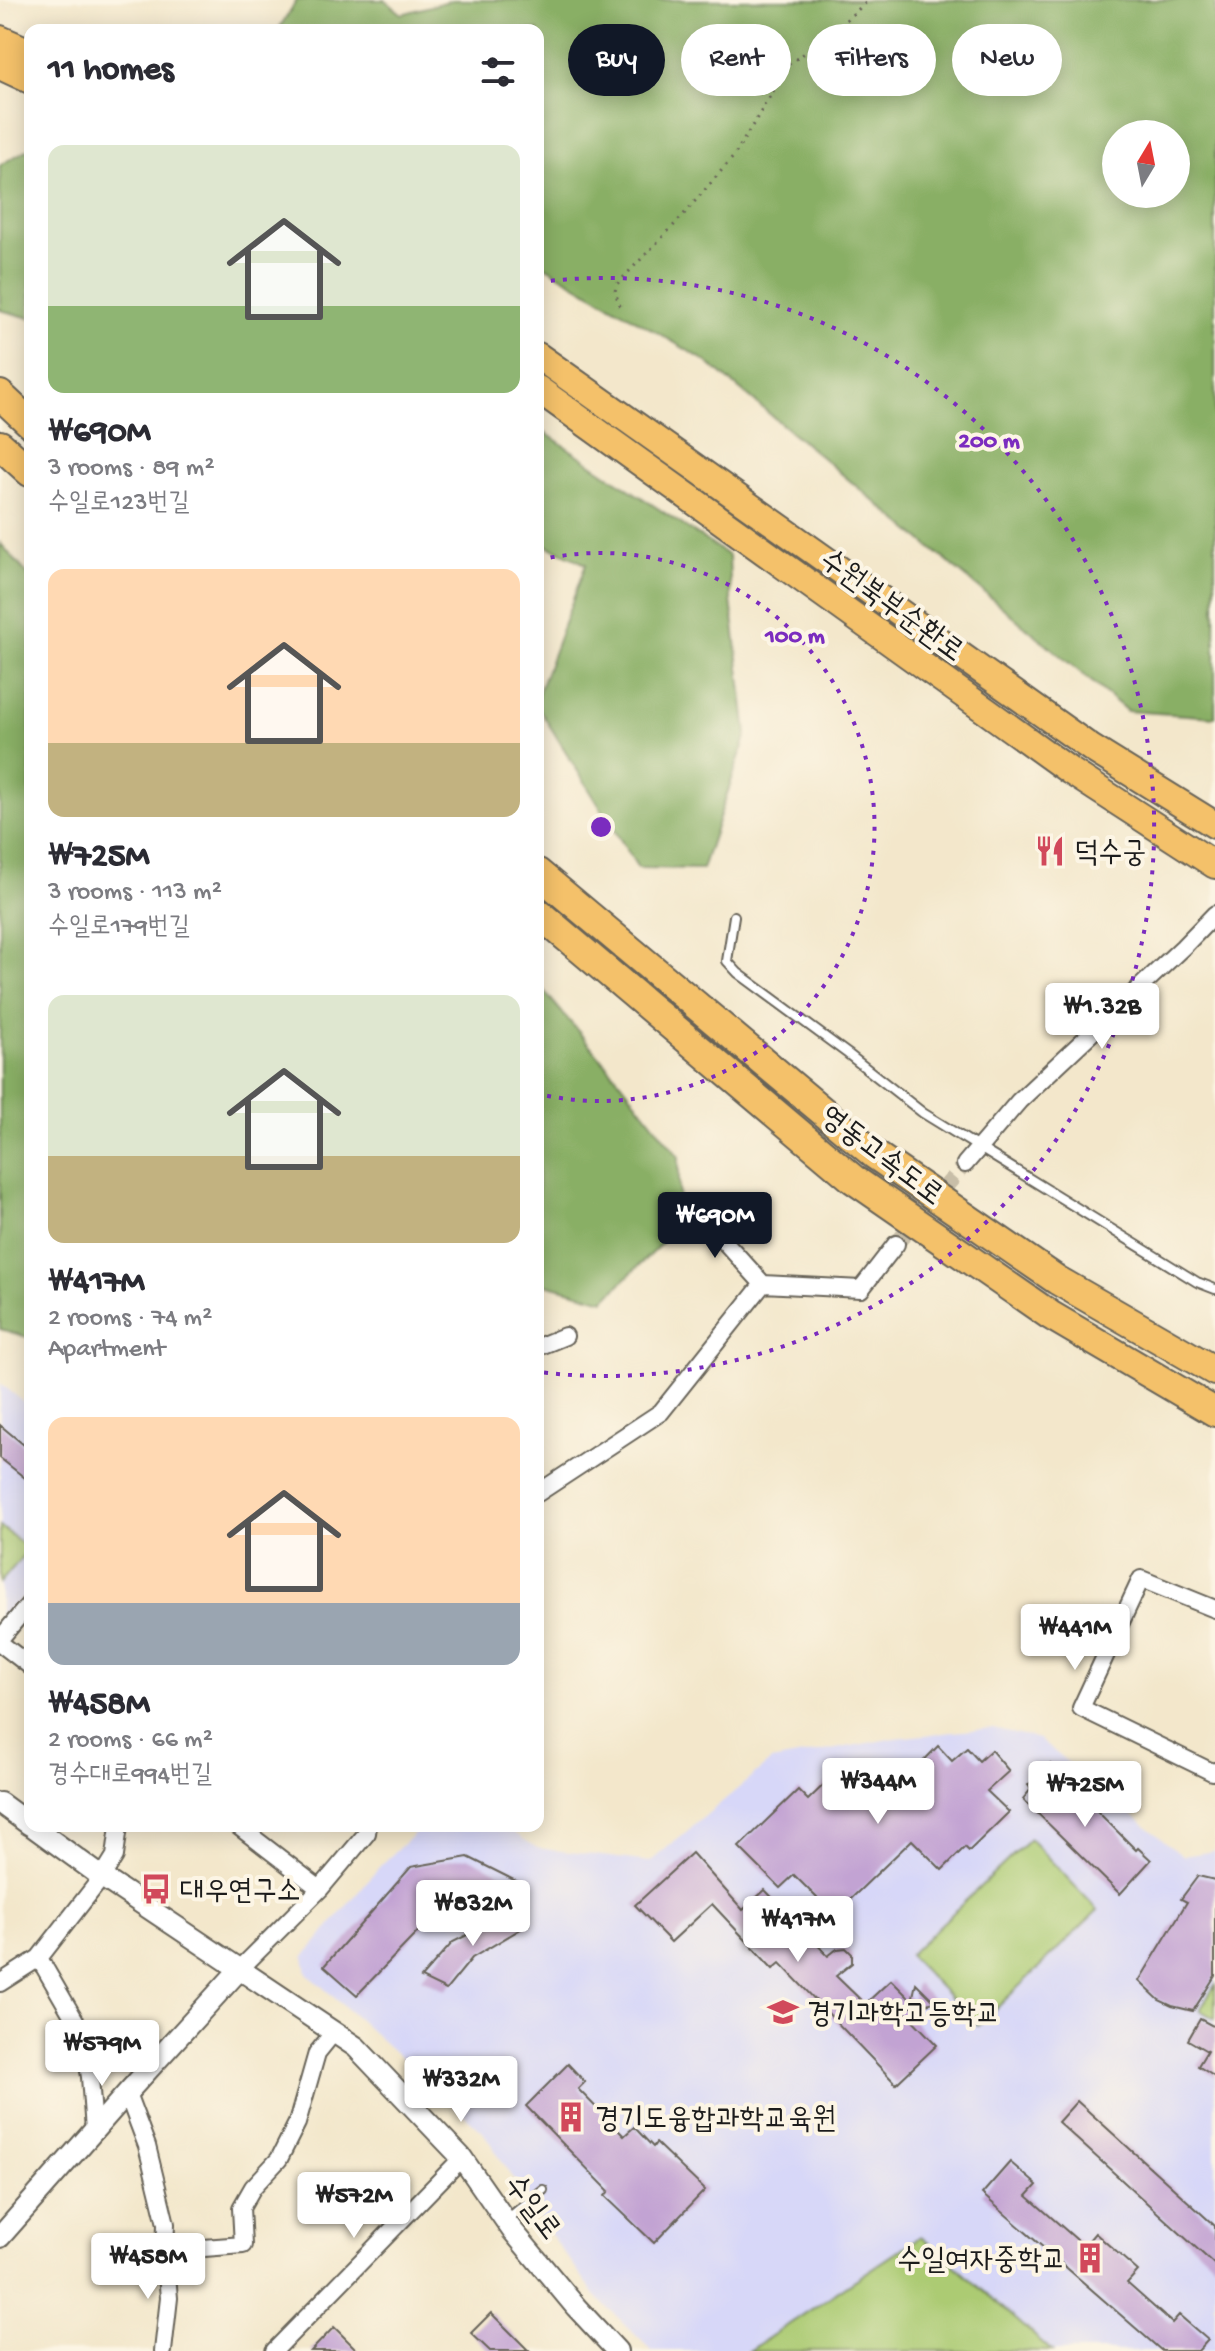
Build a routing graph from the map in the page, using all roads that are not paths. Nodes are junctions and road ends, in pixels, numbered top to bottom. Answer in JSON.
{"nodes":[{"id":1,"x":0,"y":39,"type":"edge"},
{"id":2,"x":24,"y":49,"type":"edge"},
{"id":3,"x":0,"y":66,"type":"edge"},
{"id":4,"x":24,"y":77,"type":"edge"},
{"id":5,"x":544,"y":360,"type":"edge"},
{"id":6,"x":544,"y":393,"type":"edge"},
{"id":7,"x":0,"y":395,"type":"edge"},
{"id":8,"x":24,"y":417,"type":"edge"},
{"id":9,"x":0,"y":445,"type":"edge"},
{"id":10,"x":24,"y":467,"type":"edge"},
{"id":11,"x":1215,"y":825,"type":"edge"},
{"id":12,"x":1211,"y":863,"type":"edge"},
{"id":13,"x":544,"y":878,"type":"edge"},
{"id":14,"x":1215,"y":914,"type":"edge"},
{"id":15,"x":734,"y":916,"type":"dead end"},
{"id":16,"x":544,"y":918,"type":"edge"},
{"id":17,"x":980,"y":1150,"type":"junction"},
{"id":18,"x":965,"y":1164,"type":"tunnel mouth"},
{"id":19,"x":695,"y":1209,"type":"dead end"},
{"id":20,"x":896,"y":1244,"type":"tunnel mouth"},
{"id":21,"x":763,"y":1284,"type":"junction"},
{"id":22,"x":1215,"y":1289,"type":"edge"},
{"id":23,"x":565,"y":1336,"type":"dead end"},
{"id":24,"x":544,"y":1345,"type":"edge"},
{"id":25,"x":1215,"y":1371,"type":"edge"},
{"id":26,"x":1215,"y":1412,"type":"edge"},
{"id":27,"x":544,"y":1489,"type":"edge"},
{"id":28,"x":1215,"y":1609,"type":"edge"},
{"id":29,"x":24,"y":1611,"type":"edge"},
{"id":30,"x":0,"y":1641,"type":"edge"},
{"id":31,"x":24,"y":1661,"type":"edge"},
{"id":32,"x":1215,"y":1771,"type":"edge"},
{"id":33,"x":0,"y":1803,"type":"edge"},
{"id":34,"x":24,"y":1819,"type":"edge"},
{"id":35,"x":42,"y":1832,"type":"edge"},
{"id":36,"x":118,"y":1832,"type":"edge"},
{"id":37,"x":246,"y":1832,"type":"edge"},
{"id":38,"x":367,"y":1832,"type":"edge"},
{"id":39,"x":102,"y":1877,"type":"junction"},
{"id":40,"x":320,"y":1889,"type":"junction"},
{"id":41,"x":39,"y":1958,"type":"junction"},
{"id":42,"x":239,"y":1970,"type":"junction"},
{"id":43,"x":0,"y":1983,"type":"edge"},
{"id":44,"x":334,"y":2032,"type":"junction"},
{"id":45,"x":127,"y":2093,"type":"junction"},
{"id":46,"x":94,"y":2130,"type":"junction"},
{"id":47,"x":462,"y":2158,"type":"junction"},
{"id":48,"x":543,"y":2190,"type":"dead end"},
{"id":49,"x":506,"y":2221,"type":"junction"},
{"id":50,"x":0,"y":2237,"type":"edge"},
{"id":51,"x":165,"y":2251,"type":"junction"},
{"id":52,"x":163,"y":2351,"type":"edge"},
{"id":53,"x":274,"y":2351,"type":"edge"},
{"id":54,"x":617,"y":2351,"type":"edge"}],
"edges":[{"from":1,"to":2,"type":"highway"},
{"from":3,"to":4,"type":"highway"},
{"from":5,"to":11,"type":"highway","name":"수원북부순환로"},
{"from":6,"to":12,"type":"highway","name":"수원북부순환로"},
{"from":7,"to":8,"type":"highway"},
{"from":9,"to":10,"type":"highway"},
{"from":13,"to":25,"type":"highway","name":"영동고속도로"},
{"from":14,"to":17,"type":"street"},
{"from":15,"to":17,"type":"lane"},
{"from":16,"to":26,"type":"highway","name":"영동고속도로"},
{"from":17,"to":18,"type":"street"},
{"from":17,"to":22,"type":"lane"},
{"from":19,"to":21,"type":"street"},
{"from":20,"to":21,"type":"street"},
{"from":21,"to":27,"type":"street"},
{"from":23,"to":24,"type":"street"},
{"from":28,"to":32,"type":"street"},
{"from":29,"to":30,"type":"street"},
{"from":30,"to":31,"type":"street"},
{"from":33,"to":34,"type":"street","name":"수일로"},
{"from":35,"to":39,"type":"street","name":"수일로"},
{"from":36,"to":39,"type":"street"},
{"from":37,"to":40,"type":"street"},
{"from":38,"to":40,"type":"street"},
{"from":39,"to":41,"type":"street"},
{"from":39,"to":42,"type":"street","name":"수일로"},
{"from":40,"to":42,"type":"street"},
{"from":41,"to":43,"type":"street"},
{"from":41,"to":46,"type":"street"},
{"from":42,"to":44,"type":"street","name":"수일로"},
{"from":42,"to":45,"type":"street"},
{"from":44,"to":47,"type":"street","name":"수일로"},
{"from":44,"to":51,"type":"street"},
{"from":45,"to":46,"type":"street"},
{"from":45,"to":51,"type":"street"},
{"from":46,"to":50,"type":"street"},
{"from":47,"to":49,"type":"street","name":"수일로"},
{"from":47,"to":53,"type":"street"},
{"from":48,"to":49,"type":"lane"},
{"from":49,"to":54,"type":"street","name":"수일로"},
{"from":51,"to":52,"type":"street"}]}
